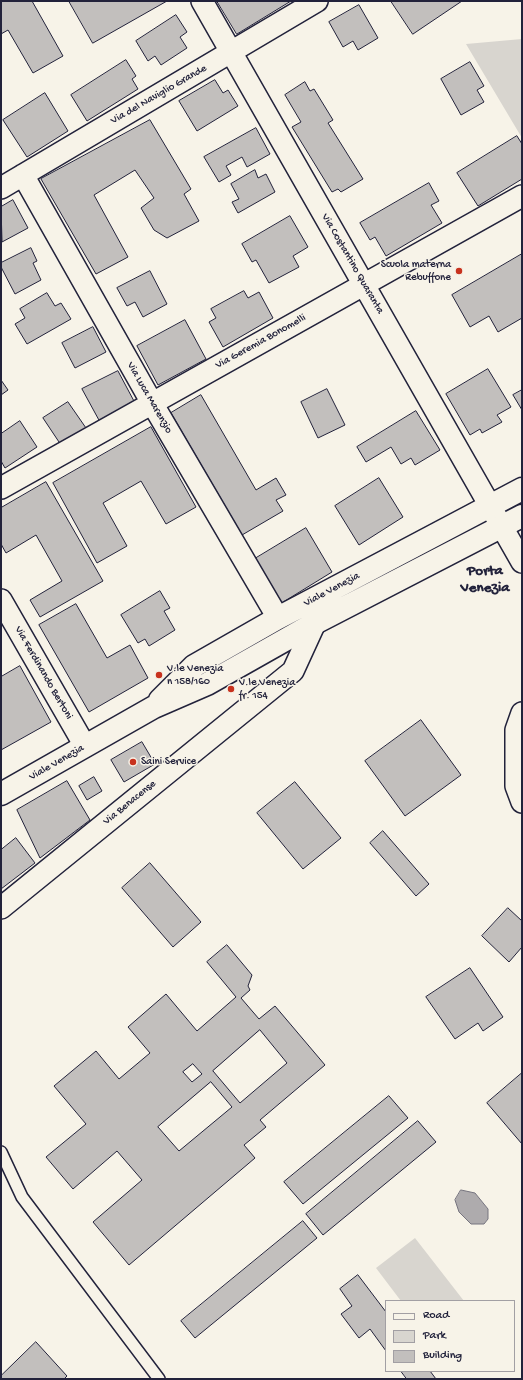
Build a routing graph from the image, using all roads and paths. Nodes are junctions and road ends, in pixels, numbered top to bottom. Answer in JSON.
{"nodes":[{"id":1,"x":202,"y":1,"type":"edge"},
{"id":2,"x":317,"y":1,"type":"edge"},
{"id":3,"x":232,"y":52,"type":"junction"},
{"id":4,"x":23,"y":175,"type":"junction"},
{"id":5,"x":1,"y":188,"type":"edge"},
{"id":6,"x":522,"y":196,"type":"edge"},
{"id":7,"x":363,"y":285,"type":"junction"},
{"id":8,"x":152,"y":403,"type":"junction"},
{"id":9,"x":1,"y":488,"type":"edge"},
{"id":10,"x":522,"y":490,"type":"edge"},
{"id":11,"x":491,"y":507,"type":"junction"},
{"id":12,"x":522,"y":516,"type":"edge"},
{"id":13,"x":503,"y":527,"type":"junction"},
{"id":14,"x":522,"y":562,"type":"edge"},
{"id":15,"x":1,"y":600,"type":"edge"},
{"id":16,"x":278,"y":618,"type":"junction"},
{"id":17,"x":315,"y":622,"type":"junction"},
{"id":18,"x":154,"y":707,"type":"junction"},
{"id":19,"x":522,"y":713,"type":"edge"},
{"id":20,"x":85,"y":746,"type":"junction"},
{"id":21,"x":1,"y":794,"type":"edge"},
{"id":22,"x":522,"y":802,"type":"edge"},
{"id":23,"x":1,"y":908,"type":"edge"},
{"id":24,"x":1,"y":1152,"type":"edge"},
{"id":25,"x":159,"y":1379,"type":"edge"}],
"edges":[{"from":1,"to":3,"type":"street","name":"Via Costantino Quaranta"},
{"from":2,"to":3,"type":"street","name":"Via del Naviglio Grande"},
{"from":3,"to":4,"type":"street","name":"Via del Naviglio Grande"},
{"from":3,"to":7,"type":"street","name":"Via Costantino Quaranta"},
{"from":4,"to":5,"type":"street","name":"Via del Naviglio Grande"},
{"from":4,"to":8,"type":"street","name":"Via Luca Marenzio"},
{"from":6,"to":7,"type":"street","name":"Via Geremia Bonomelli"},
{"from":7,"to":8,"type":"street","name":"Via Geremia Bonomelli"},
{"from":7,"to":11,"type":"street","name":"Via Costantino Quaranta"},
{"from":8,"to":9,"type":"street","name":"Via Geremia Bonomelli"},
{"from":8,"to":16,"type":"street","name":"Via Luca Marenzio"},
{"from":10,"to":11,"type":"street","name":"Viale Venezia"},
{"from":11,"to":13,"type":"street","name":"Via Costantino Quaranta"},
{"from":11,"to":16,"type":"street","name":"Viale Venezia"},
{"from":12,"to":13,"type":"street","name":"Viale Venezia"},
{"from":13,"to":14,"type":"street","name":"Via Costantino Quaranta"},
{"from":13,"to":17,"type":"street","name":"Viale Venezia"},
{"from":15,"to":20,"type":"street","name":"Via Ferdinando Bertoni"},
{"from":16,"to":18,"type":"street","name":"Viale Venezia"},
{"from":17,"to":18,"type":"street","name":"Viale Venezia"},
{"from":17,"to":23,"type":"street","name":"Via Benacense"},
{"from":18,"to":20,"type":"street","name":"Viale Venezia"},
{"from":19,"to":22,"type":"street"},
{"from":20,"to":21,"type":"street","name":"Viale Venezia"},
{"from":24,"to":25,"type":"lane"}]}
